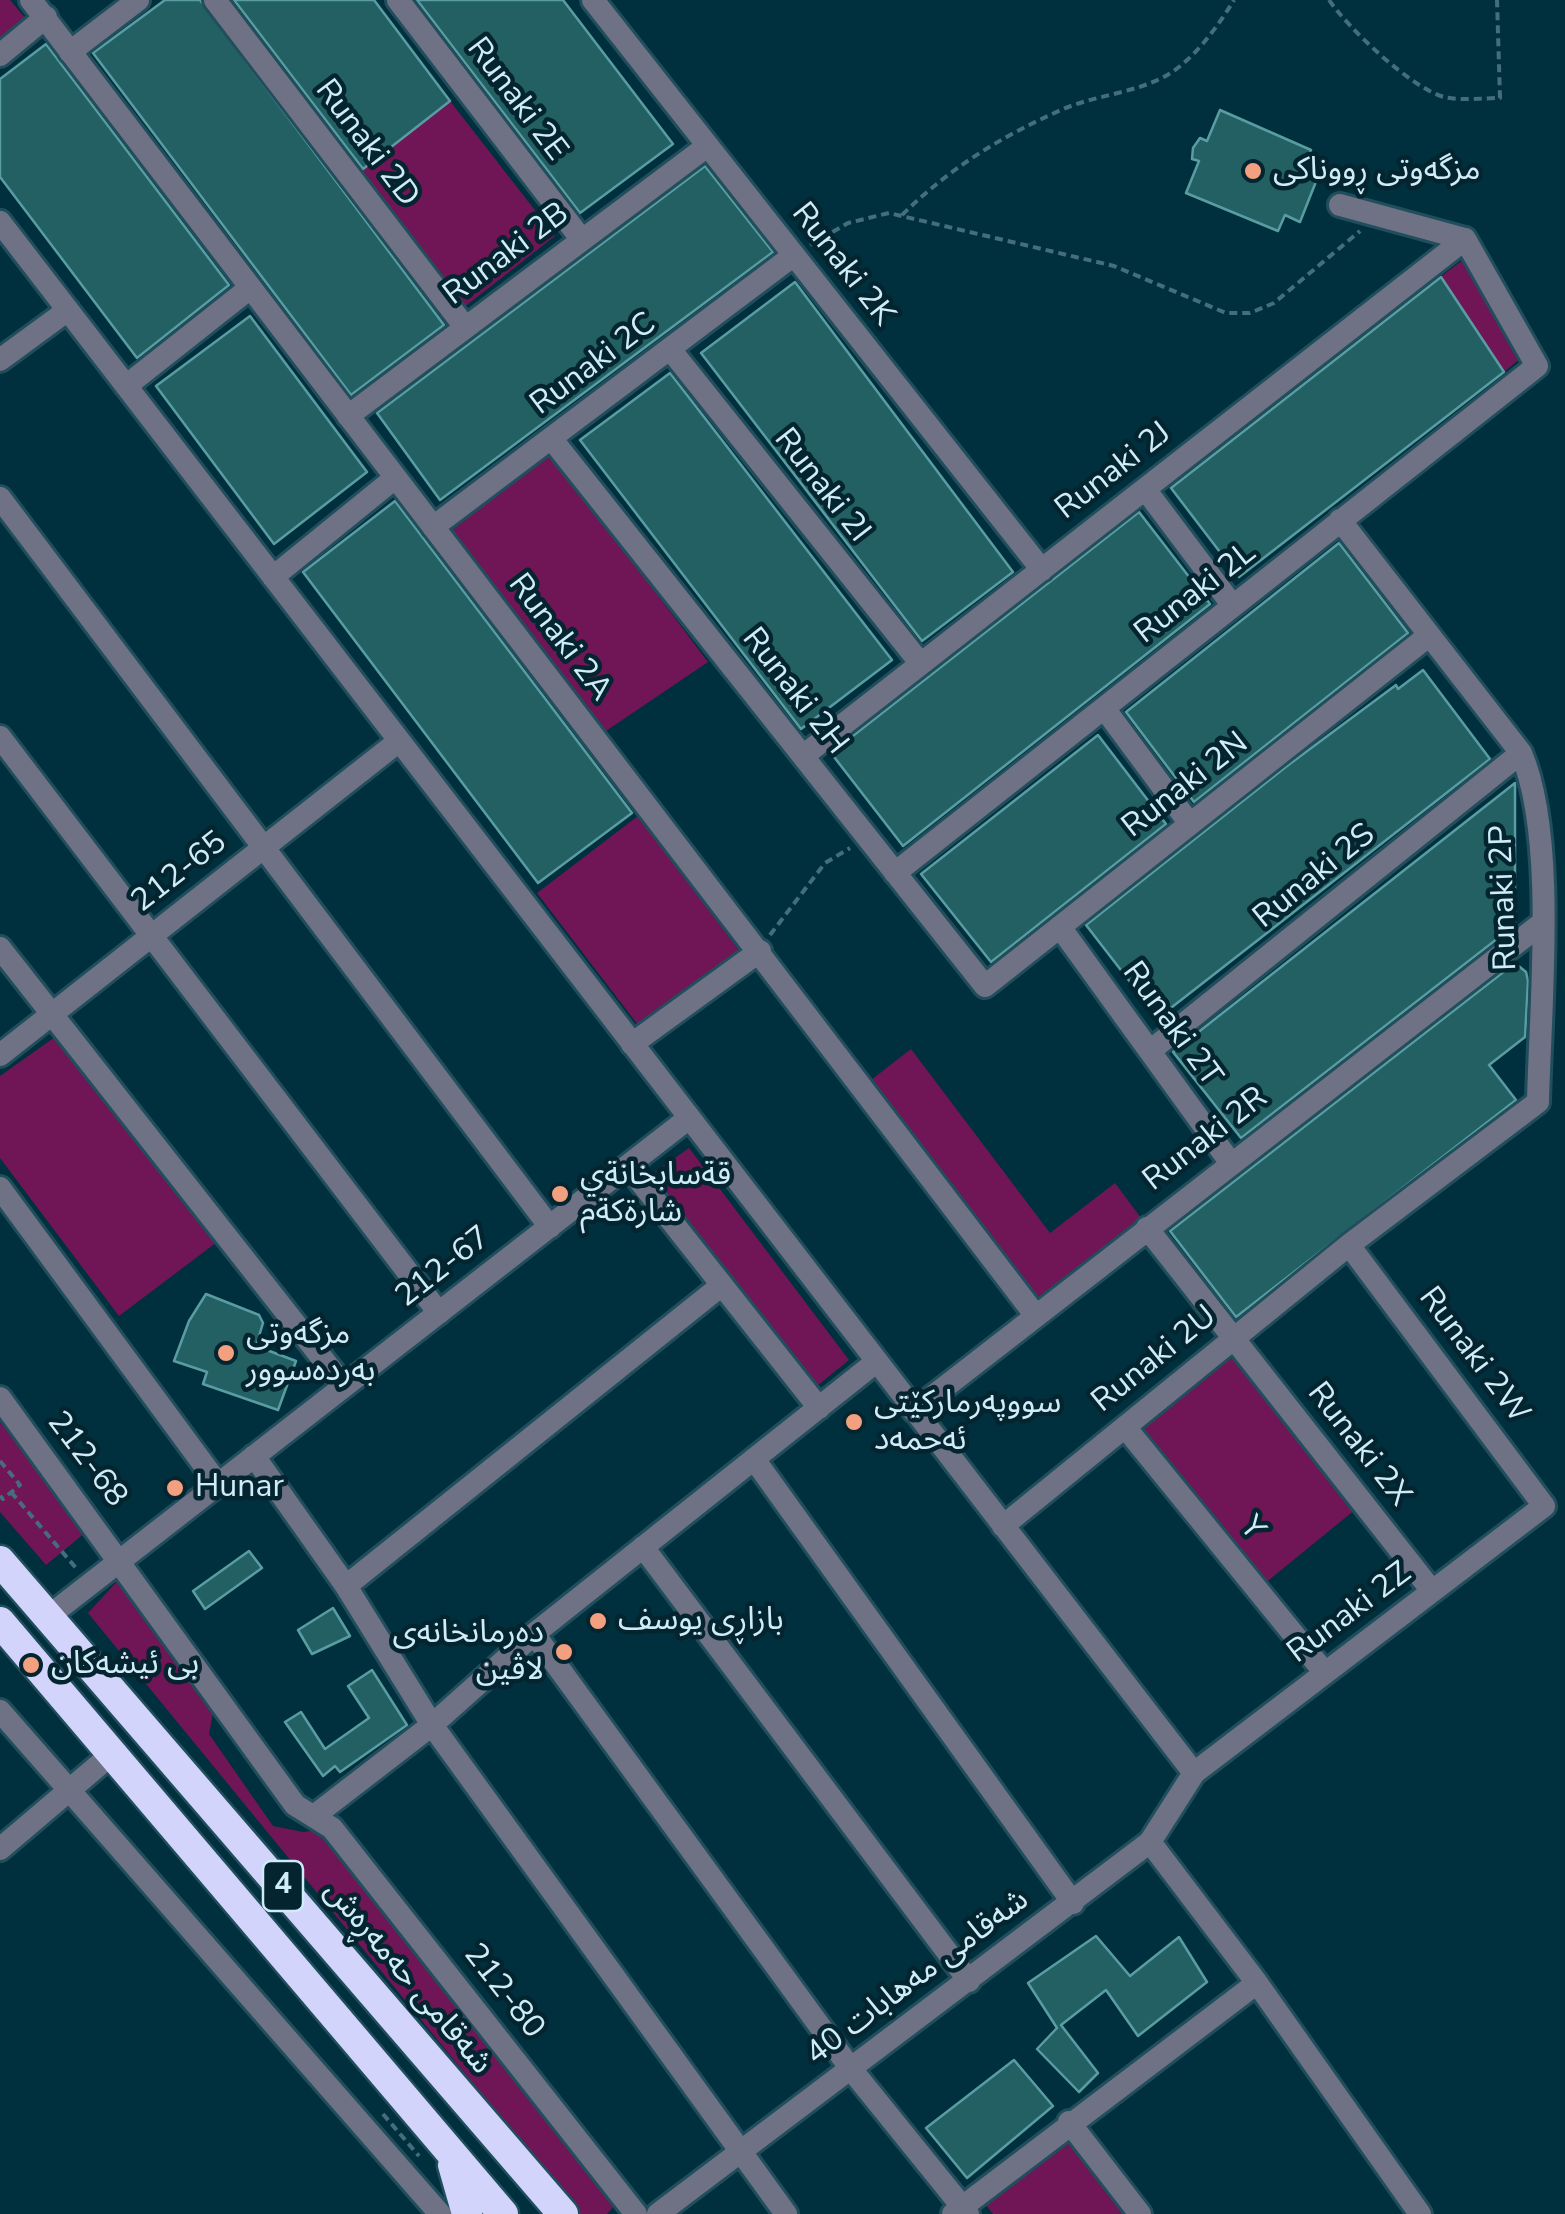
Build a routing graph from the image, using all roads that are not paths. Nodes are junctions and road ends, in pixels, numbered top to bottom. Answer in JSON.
{"nodes":[{"id":1,"x":138,"y":0,"type":"edge"},
{"id":2,"x":215,"y":0,"type":"edge"},
{"id":3,"x":398,"y":0,"type":"edge"},
{"id":4,"x":593,"y":0,"type":"edge"},
{"id":5,"x":38,"y":9,"type":"edge"},
{"id":6,"x":70,"y":52,"type":"junction"},
{"id":7,"x":0,"y":55,"type":"edge"},
{"id":8,"x":706,"y":147,"type":"junction"},
{"id":9,"x":1340,"y":205,"type":"dead end"},
{"id":10,"x":0,"y":222,"type":"edge"},
{"id":11,"x":582,"y":240,"type":"junction"},
{"id":12,"x":1465,"y":240,"type":"junction"},
{"id":13,"x":794,"y":255,"type":"junction"},
{"id":14,"x":250,"y":288,"type":"junction"},
{"id":15,"x":68,"y":310,"type":"junction"},
{"id":16,"x":465,"y":327,"type":"junction"},
{"id":17,"x":670,"y":349,"type":"junction"},
{"id":18,"x":0,"y":360,"type":"edge"},
{"id":19,"x":126,"y":386,"type":"junction"},
{"id":20,"x":348,"y":416,"type":"junction"},
{"id":21,"x":551,"y":438,"type":"junction"},
{"id":22,"x":395,"y":478,"type":"junction"},
{"id":23,"x":1145,"y":489,"type":"junction"},
{"id":24,"x":0,"y":498,"type":"edge"},
{"id":25,"x":1340,"y":520,"type":"junction"},
{"id":26,"x":433,"y":527,"type":"junction"},
{"id":27,"x":1042,"y":570,"type":"junction"},
{"id":28,"x":273,"y":577,"type":"junction"},
{"id":29,"x":1233,"y":606,"type":"junction"},
{"id":30,"x":1427,"y":637,"type":"junction"},
{"id":31,"x":921,"y":664,"type":"junction"},
{"id":32,"x":1104,"y":708,"type":"junction"},
{"id":33,"x":0,"y":737,"type":"edge"},
{"id":34,"x":399,"y":741,"type":"junction"},
{"id":35,"x":1521,"y":753,"type":"junction"},
{"id":36,"x":803,"y":756,"type":"junction"},
{"id":37,"x":1190,"y":824,"type":"junction"},
{"id":38,"x":262,"y":849,"type":"junction"},
{"id":39,"x":895,"y":873,"type":"junction"},
{"id":40,"x":1541,"y":924,"type":"junction"},
{"id":41,"x":1060,"y":927,"type":"junction"},
{"id":42,"x":150,"y":938,"type":"junction"},
{"id":43,"x":0,"y":948,"type":"edge"},
{"id":44,"x":760,"y":951,"type":"junction"},
{"id":45,"x":985,"y":986,"type":"joint"},
{"id":46,"x":53,"y":1015,"type":"junction"},
{"id":47,"x":632,"y":1044,"type":"junction"},
{"id":48,"x":1150,"y":1051,"type":"junction"},
{"id":49,"x":0,"y":1054,"type":"edge"},
{"id":50,"x":689,"y":1118,"type":"junction"},
{"id":51,"x":1230,"y":1162,"type":"junction"},
{"id":52,"x":628,"y":1166,"type":"junction"},
{"id":53,"x":0,"y":1188,"type":"edge"},
{"id":54,"x":550,"y":1226,"type":"junction"},
{"id":55,"x":1147,"y":1228,"type":"junction"},
{"id":56,"x":1349,"y":1244,"type":"junction"},
{"id":57,"x":722,"y":1285,"type":"junction"},
{"id":58,"x":439,"y":1313,"type":"junction"},
{"id":59,"x":1036,"y":1316,"type":"junction"},
{"id":60,"x":1233,"y":1338,"type":"junction"},
{"id":61,"x":876,"y":1362,"type":"junction"},
{"id":62,"x":344,"y":1386,"type":"junction"},
{"id":63,"x":0,"y":1398,"type":"edge"},
{"id":64,"x":819,"y":1408,"type":"junction"},
{"id":65,"x":914,"y":1411,"type":"junction"},
{"id":66,"x":1125,"y":1427,"type":"junction"},
{"id":67,"x":254,"y":1456,"type":"junction"},
{"id":68,"x":754,"y":1459,"type":"junction"},
{"id":69,"x":218,"y":1484,"type":"junction"},
{"id":70,"x":1544,"y":1506,"type":"joint"},
{"id":71,"x":1003,"y":1526,"type":"junction"},
{"id":72,"x":643,"y":1547,"type":"junction"},
{"id":73,"x":120,"y":1560,"type":"junction"},
{"id":74,"x":0,"y":1561,"type":"edge"},
{"id":75,"x":346,"y":1586,"type":"junction"},
{"id":76,"x":1432,"y":1592,"type":"junction"},
{"id":77,"x":49,"y":1616,"type":"junction"},
{"id":78,"x":0,"y":1622,"type":"edge"},
{"id":79,"x":534,"y":1634,"type":"junction"},
{"id":80,"x":1325,"y":1673,"type":"junction"},
{"id":81,"x":0,"y":1712,"type":"edge"},
{"id":82,"x":432,"y":1725,"type":"junction"},
{"id":83,"x":113,"y":1754,"type":"junction"},
{"id":84,"x":1194,"y":1773,"type":"junction"},
{"id":85,"x":68,"y":1791,"type":"junction"},
{"id":86,"x":314,"y":1816,"type":"junction"},
{"id":87,"x":1150,"y":1842,"type":"junction"},
{"id":88,"x":0,"y":1849,"type":"edge"},
{"id":89,"x":296,"y":1901,"type":"junction"},
{"id":90,"x":1073,"y":1903,"type":"junction"},
{"id":91,"x":263,"y":1928,"type":"junction"},
{"id":92,"x":335,"y":1948,"type":"junction"},
{"id":93,"x":302,"y":1975,"type":"junction"},
{"id":94,"x":969,"y":1981,"type":"junction"},
{"id":95,"x":1256,"y":1983,"type":"junction"},
{"id":96,"x":851,"y":2069,"type":"junction"},
{"id":97,"x":1069,"y":2122,"type":"junction"},
{"id":98,"x":742,"y":2151,"type":"junction"},
{"id":99,"x":450,"y":2153,"type":"junction"},
{"id":100,"x":961,"y":2211,"type":"edge"},
{"id":101,"x":1415,"y":2212,"type":"edge"},
{"id":102,"x":440,"y":2214,"type":"edge"},
{"id":103,"x":467,"y":2214,"type":"edge"},
{"id":104,"x":502,"y":2214,"type":"edge"},
{"id":105,"x":564,"y":2214,"type":"edge"},
{"id":106,"x":636,"y":2214,"type":"edge"},
{"id":107,"x":658,"y":2214,"type":"edge"},
{"id":108,"x":786,"y":2214,"type":"edge"},
{"id":109,"x":1140,"y":2214,"type":"edge"}],
"edges":[{"from":1,"to":6,"type":"street"},
{"from":2,"to":16,"type":"street","name":"Runaki 2D"},
{"from":3,"to":11,"type":"street","name":"Runaki 2E"},
{"from":4,"to":8,"type":"street","name":"Runaki 2K"},
{"from":5,"to":6,"type":"street","name":"Runaki 2A"},
{"from":5,"to":7,"type":"street"},
{"from":6,"to":14,"type":"street","name":"Runaki 2A"},
{"from":8,"to":11,"type":"street","name":"Runaki 2B"},
{"from":8,"to":13,"type":"street","name":"Runaki 2K"},
{"from":9,"to":12,"type":"street"},
{"from":10,"to":15,"type":"street"},
{"from":11,"to":16,"type":"street","name":"Runaki 2B"},
{"from":12,"to":23,"type":"street","name":"Runaki 2J"},
{"from":12,"to":25,"type":"street","name":"Runaki 2L"},
{"from":13,"to":17,"type":"street","name":"Runaki 2C"},
{"from":13,"to":27,"type":"street","name":"Runaki 2K"},
{"from":14,"to":19,"type":"street"},
{"from":14,"to":20,"type":"street","name":"Runaki 2A"},
{"from":15,"to":18,"type":"street"},
{"from":15,"to":19,"type":"street"},
{"from":16,"to":20,"type":"street","name":"Runaki 2B"},
{"from":17,"to":21,"type":"street","name":"Runaki 2C"},
{"from":17,"to":31,"type":"street","name":"Runaki 2I"},
{"from":19,"to":28,"type":"street"},
{"from":20,"to":22,"type":"street","name":"Runaki 2A"},
{"from":21,"to":26,"type":"street","name":"Runaki 2C"},
{"from":21,"to":36,"type":"street","name":"Runaki 2H"},
{"from":22,"to":26,"type":"street","name":"Runaki 2A"},
{"from":22,"to":28,"type":"street"},
{"from":23,"to":27,"type":"street","name":"Runaki 2J"},
{"from":23,"to":29,"type":"street"},
{"from":24,"to":38,"type":"street"},
{"from":25,"to":29,"type":"street","name":"Runaki 2L"},
{"from":25,"to":30,"type":"street","name":"Runaki 2P"},
{"from":26,"to":44,"type":"street","name":"Runaki 2A"},
{"from":27,"to":31,"type":"street","name":"Runaki 2J"},
{"from":28,"to":34,"type":"street"},
{"from":29,"to":32,"type":"street","name":"Runaki 2L"},
{"from":30,"to":35,"type":"street","name":"Runaki 2P"},
{"from":30,"to":37,"type":"street","name":"Runaki 2N"},
{"from":31,"to":36,"type":"street","name":"Runaki 2J"},
{"from":32,"to":37,"type":"street"},
{"from":32,"to":39,"type":"street","name":"Runaki 2L"},
{"from":33,"to":42,"type":"street"},
{"from":34,"to":38,"type":"street","name":"212-65"},
{"from":34,"to":47,"type":"street"},
{"from":35,"to":40,"type":"street","name":"Runaki 2P"},
{"from":35,"to":48,"type":"street","name":"Runaki 2S"},
{"from":36,"to":39,"type":"street","name":"Runaki 2H"},
{"from":37,"to":41,"type":"street","name":"Runaki 2N"},
{"from":38,"to":42,"type":"street","name":"212-65"},
{"from":38,"to":54,"type":"street"},
{"from":39,"to":45,"type":"street","name":"Runaki 2H"},
{"from":40,"to":51,"type":"street","name":"Runaki 2R"},
{"from":40,"to":56,"type":"street","name":"Runaki 2P"},
{"from":41,"to":45,"type":"street","name":"Runaki 2N"},
{"from":41,"to":48,"type":"street","name":"Runaki 2T"},
{"from":42,"to":46,"type":"street","name":"212-65"},
{"from":42,"to":58,"type":"street"},
{"from":43,"to":46,"type":"street"},
{"from":44,"to":47,"type":"street"},
{"from":44,"to":59,"type":"street","name":"Runaki 2A"},
{"from":46,"to":49,"type":"street","name":"212-65"},
{"from":46,"to":62,"type":"street"},
{"from":47,"to":50,"type":"street"},
{"from":48,"to":51,"type":"street","name":"Runaki 2T"},
{"from":50,"to":52,"type":"street","name":"212-67"},
{"from":50,"to":61,"type":"street"},
{"from":51,"to":55,"type":"street","name":"Runaki 2R"},
{"from":52,"to":54,"type":"street","name":"212-67"},
{"from":52,"to":57,"type":"street"},
{"from":53,"to":69,"type":"street"},
{"from":54,"to":58,"type":"street","name":"212-67"},
{"from":55,"to":59,"type":"street","name":"Runaki 2R"},
{"from":55,"to":60,"type":"street","name":"Runaki 2X"},
{"from":56,"to":60,"type":"street","name":"Runaki 2U"},
{"from":56,"to":70,"type":"street","name":"Runaki 2W"},
{"from":57,"to":64,"type":"street"},
{"from":57,"to":75,"type":"street"},
{"from":58,"to":62,"type":"street","name":"212-67"},
{"from":59,"to":65,"type":"street","name":"Runaki 2R"},
{"from":60,"to":66,"type":"street","name":"Runaki 2U"},
{"from":60,"to":76,"type":"street","name":"Runaki 2X"},
{"from":61,"to":64,"type":"street"},
{"from":61,"to":65,"type":"street"},
{"from":62,"to":67,"type":"street","name":"212-67"},
{"from":63,"to":73,"type":"street","name":"212-68"},
{"from":64,"to":68,"type":"street"},
{"from":65,"to":71,"type":"street"},
{"from":66,"to":71,"type":"street","name":"Runaki 2U"},
{"from":66,"to":80,"type":"street","name":"Y"},
{"from":67,"to":69,"type":"street","name":"212-67"},
{"from":67,"to":75,"type":"street"},
{"from":68,"to":72,"type":"street"},
{"from":68,"to":90,"type":"street"},
{"from":69,"to":73,"type":"street","name":"212-67"},
{"from":70,"to":76,"type":"street","name":"Runaki 2Z"},
{"from":71,"to":84,"type":"street"},
{"from":72,"to":79,"type":"street"},
{"from":72,"to":94,"type":"street"},
{"from":73,"to":77,"type":"street","name":"212-67"},
{"from":73,"to":86,"type":"street","name":"212-68"},
{"from":74,"to":77,"type":"highway","name":"شەقامی حەمەڕەش","number":"4"},
{"from":75,"to":82,"type":"street"},
{"from":76,"to":80,"type":"street","name":"Runaki 2Z"},
{"from":77,"to":89,"type":"highway","name":"شەقامی حەمەڕەش","number":"4"},
{"from":78,"to":83,"type":"highway","number":"4"},
{"from":79,"to":82,"type":"street"},
{"from":79,"to":96,"type":"street"},
{"from":80,"to":84,"type":"street","name":"Runaki 2Z"},
{"from":81,"to":85,"type":"street"},
{"from":82,"to":86,"type":"street"},
{"from":82,"to":98,"type":"street"},
{"from":83,"to":85,"type":"street"},
{"from":83,"to":91,"type":"highway","number":"4"},
{"from":84,"to":87,"type":"street","name":"شەقامی مەهابات 40"},
{"from":85,"to":88,"type":"street"},
{"from":85,"to":102,"type":"street"},
{"from":86,"to":106,"type":"street","name":"212-80"},
{"from":87,"to":90,"type":"street","name":"شەقامی مەهابات 40"},
{"from":87,"to":95,"type":"street"},
{"from":89,"to":91,"type":"highway"},
{"from":89,"to":92,"type":"highway","name":"شەقامی حەمەڕەش","number":"4"},
{"from":90,"to":94,"type":"street","name":"شەقامی مەهابات 40"},
{"from":91,"to":93,"type":"highway","number":"4"},
{"from":92,"to":93,"type":"highway"},
{"from":92,"to":105,"type":"highway","name":"شەقامی حەمەڕەش","number":"4"},
{"from":93,"to":99,"type":"highway","number":"4"},
{"from":94,"to":96,"type":"street","name":"شەقامی مەهابات 40"},
{"from":95,"to":97,"type":"street"},
{"from":95,"to":101,"type":"street"},
{"from":96,"to":98,"type":"street","name":"شەقامی مەهابات 40"},
{"from":96,"to":100,"type":"street"},
{"from":97,"to":100,"type":"street"},
{"from":97,"to":109,"type":"street"},
{"from":98,"to":107,"type":"street","name":"شەقامی مەهابات 40"},
{"from":98,"to":108,"type":"street"},
{"from":99,"to":103,"type":"highway"},
{"from":99,"to":104,"type":"highway","number":"4"}]}
